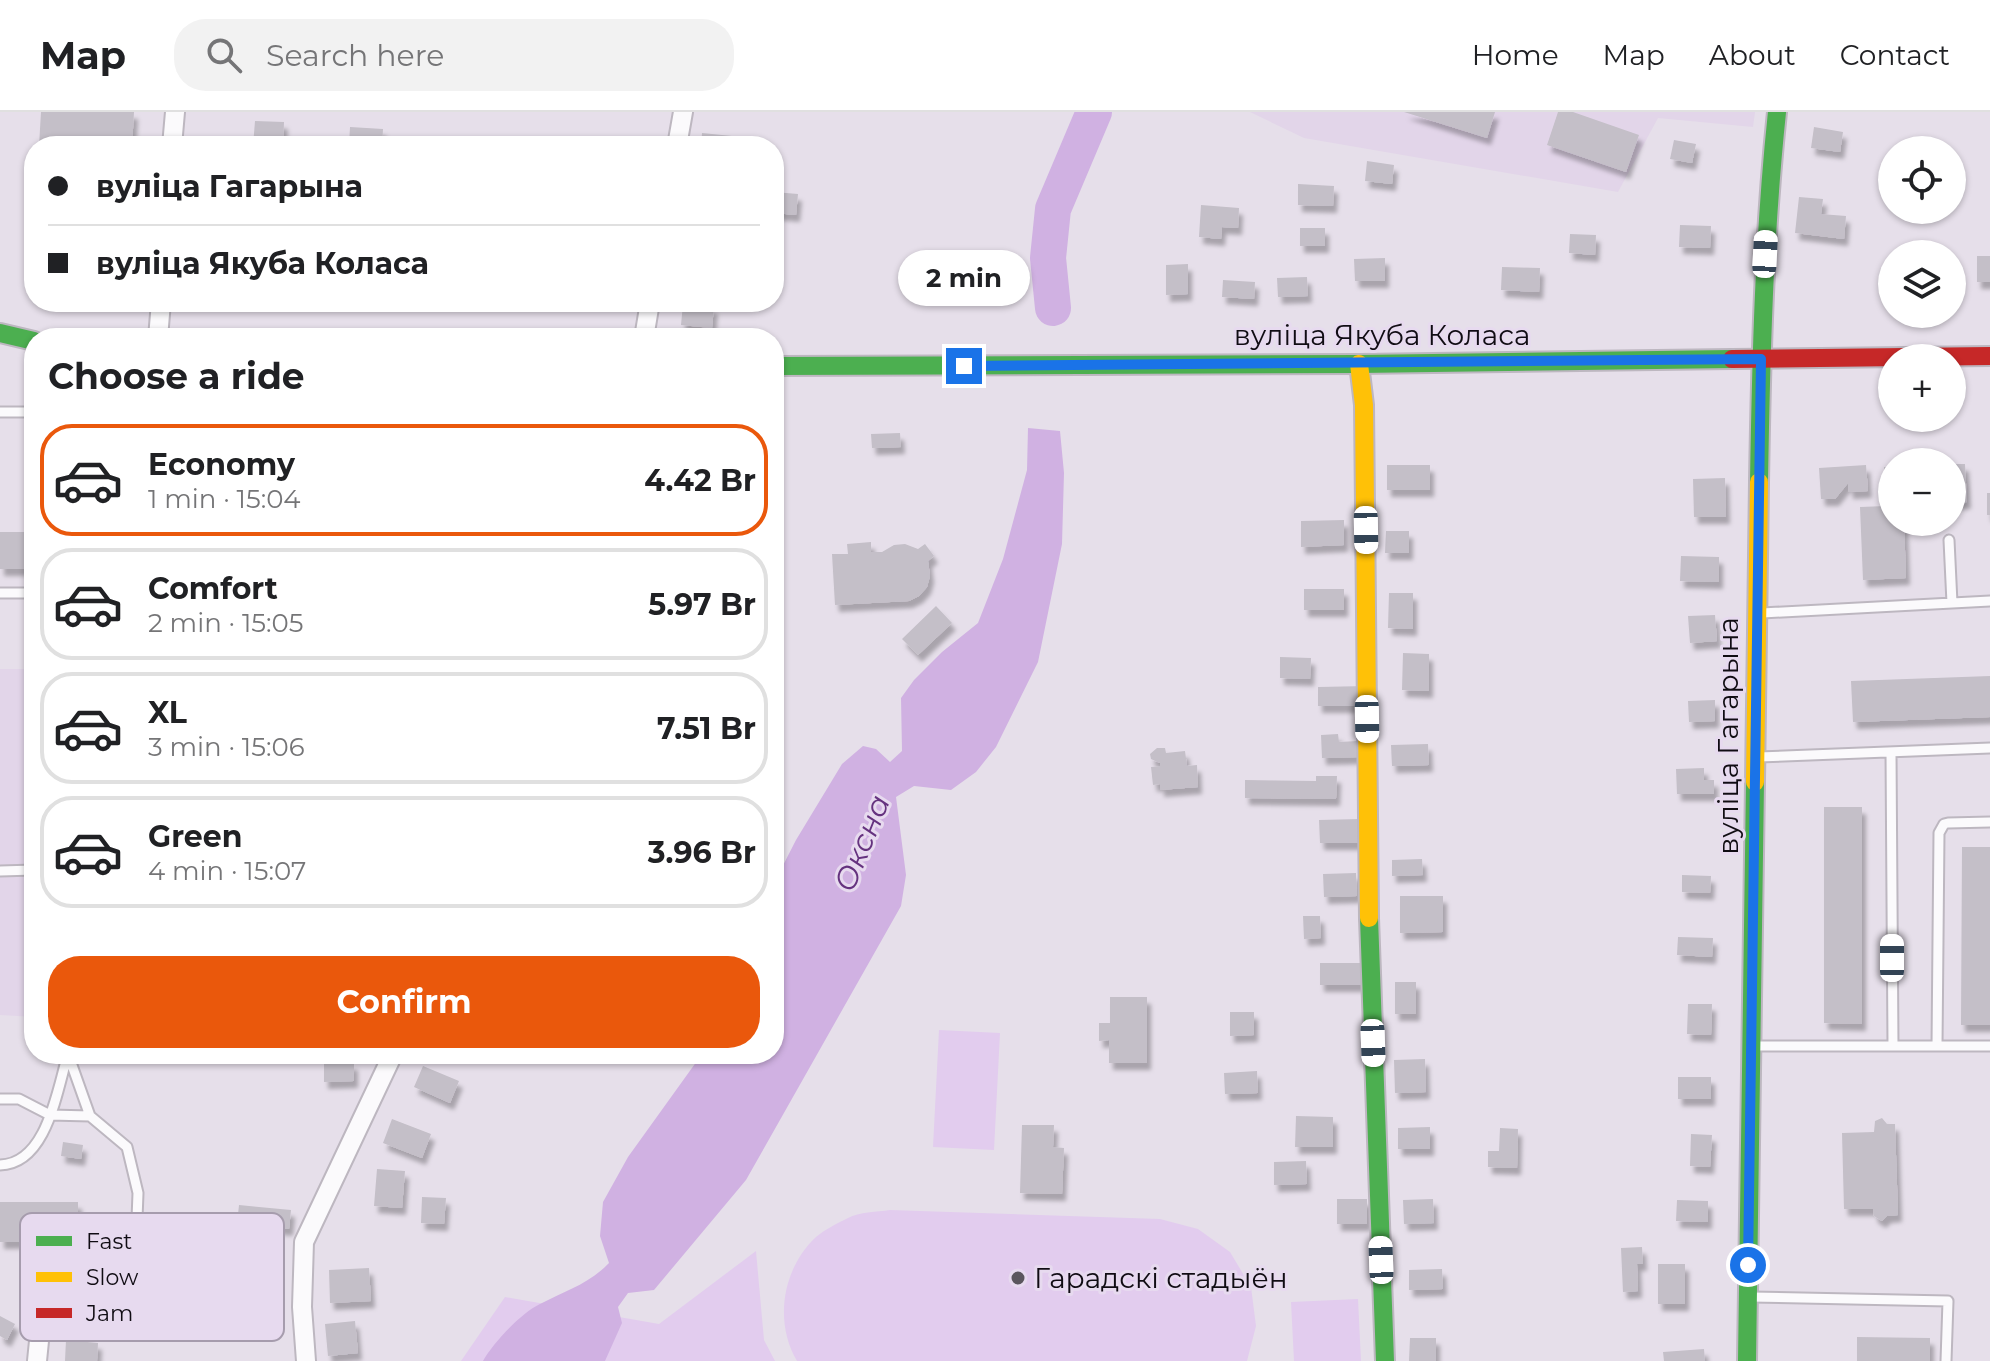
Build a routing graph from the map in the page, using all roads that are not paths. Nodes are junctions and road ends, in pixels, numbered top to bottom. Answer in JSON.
{"nodes":[{"id":1,"x":175,"y":112,"type":"edge"},
{"id":2,"x":683,"y":112,"type":"edge"},
{"id":3,"x":1777,"y":112,"type":"edge"},
{"id":4,"x":173,"y":136,"type":"edge"},
{"id":5,"x":679,"y":136,"type":"edge"},
{"id":6,"x":0,"y":333,"type":"edge"},
{"id":7,"x":24,"y":339,"type":"edge"},
{"id":8,"x":0,"y":346,"type":"edge"},
{"id":9,"x":24,"y":349,"type":"edge"},
{"id":10,"x":1990,"y":356,"type":"edge"},
{"id":11,"x":1761,"y":359,"type":"junction"},
{"id":12,"x":1359,"y":364,"type":"junction"},
{"id":13,"x":784,"y":366,"type":"edge"},
{"id":14,"x":0,"y":412,"type":"edge"},
{"id":15,"x":24,"y":412,"type":"edge"},
{"id":16,"x":1949,"y":540,"type":"dead end"},
{"id":17,"x":0,"y":593,"type":"edge"},
{"id":18,"x":24,"y":593,"type":"edge"},
{"id":19,"x":1990,"y":601,"type":"edge"},
{"id":20,"x":1952,"y":603,"type":"junction"},
{"id":21,"x":1756,"y":613,"type":"junction"},
{"id":22,"x":1990,"y":748,"type":"edge"},
{"id":23,"x":1891,"y":752,"type":"junction"},
{"id":24,"x":1757,"y":757,"type":"junction"},
{"id":25,"x":1990,"y":822,"type":"edge"},
{"id":26,"x":24,"y":870,"type":"edge"},
{"id":27,"x":0,"y":871,"type":"edge"},
{"id":28,"x":1751,"y":1045,"type":"junction"},
{"id":29,"x":1893,"y":1046,"type":"junction"},
{"id":30,"x":1937,"y":1046,"type":"junction"},
{"id":31,"x":1990,"y":1046,"type":"edge"},
{"id":32,"x":65,"y":1064,"type":"edge"},
{"id":33,"x":72,"y":1064,"type":"edge"},
{"id":34,"x":388,"y":1064,"type":"edge"},
{"id":35,"x":0,"y":1099,"type":"edge"},
{"id":36,"x":50,"y":1115,"type":"junction"},
{"id":37,"x":90,"y":1116,"type":"junction"},
{"id":38,"x":0,"y":1165,"type":"edge"},
{"id":39,"x":137,"y":1213,"type":"edge"},
{"id":40,"x":1747,"y":1296,"type":"junction"},
{"id":41,"x":39,"y":1341,"type":"edge"},
{"id":42,"x":37,"y":1361,"type":"edge"},
{"id":43,"x":306,"y":1361,"type":"edge"},
{"id":44,"x":1385,"y":1361,"type":"edge"},
{"id":45,"x":1747,"y":1361,"type":"edge"},
{"id":46,"x":1946,"y":1361,"type":"edge"}],
"edges":[{"from":1,"to":4,"type":"street"},
{"from":2,"to":5,"type":"street"},
{"from":3,"to":11,"type":"main road","name":"вуліца Гагарына"},
{"from":6,"to":7,"type":"main road"},
{"from":8,"to":9,"type":"main road"},
{"from":10,"to":11,"type":"main road","name":"вуліца Якуба Коласа"},
{"from":11,"to":12,"type":"main road","name":"вуліца Якуба Коласа"},
{"from":11,"to":21,"type":"main road","name":"вуліца Гагарына"},
{"from":12,"to":13,"type":"main road","name":"вуліца Якуба Коласа"},
{"from":12,"to":44,"type":"main road"},
{"from":14,"to":15,"type":"lane"},
{"from":16,"to":20,"type":"lane"},
{"from":17,"to":18,"type":"lane"},
{"from":19,"to":20,"type":"lane"},
{"from":20,"to":21,"type":"lane"},
{"from":21,"to":24,"type":"main road","name":"вуліца Гагарына"},
{"from":22,"to":23,"type":"lane"},
{"from":23,"to":24,"type":"lane"},
{"from":23,"to":29,"type":"lane"},
{"from":24,"to":28,"type":"main road","name":"вуліца Гагарына"},
{"from":25,"to":30,"type":"lane"},
{"from":26,"to":27,"type":"lane"},
{"from":28,"to":29,"type":"lane"},
{"from":28,"to":40,"type":"main road","name":"вуліца Гагарына"},
{"from":29,"to":30,"type":"lane"},
{"from":30,"to":31,"type":"lane"},
{"from":32,"to":36,"type":"lane"},
{"from":33,"to":37,"type":"lane"},
{"from":34,"to":43,"type":"street"},
{"from":35,"to":36,"type":"lane"},
{"from":36,"to":37,"type":"lane"},
{"from":36,"to":38,"type":"lane"},
{"from":37,"to":39,"type":"lane"},
{"from":40,"to":45,"type":"main road","name":"вуліца Гагарына"},
{"from":40,"to":46,"type":"lane"},
{"from":41,"to":42,"type":"street"}]}
